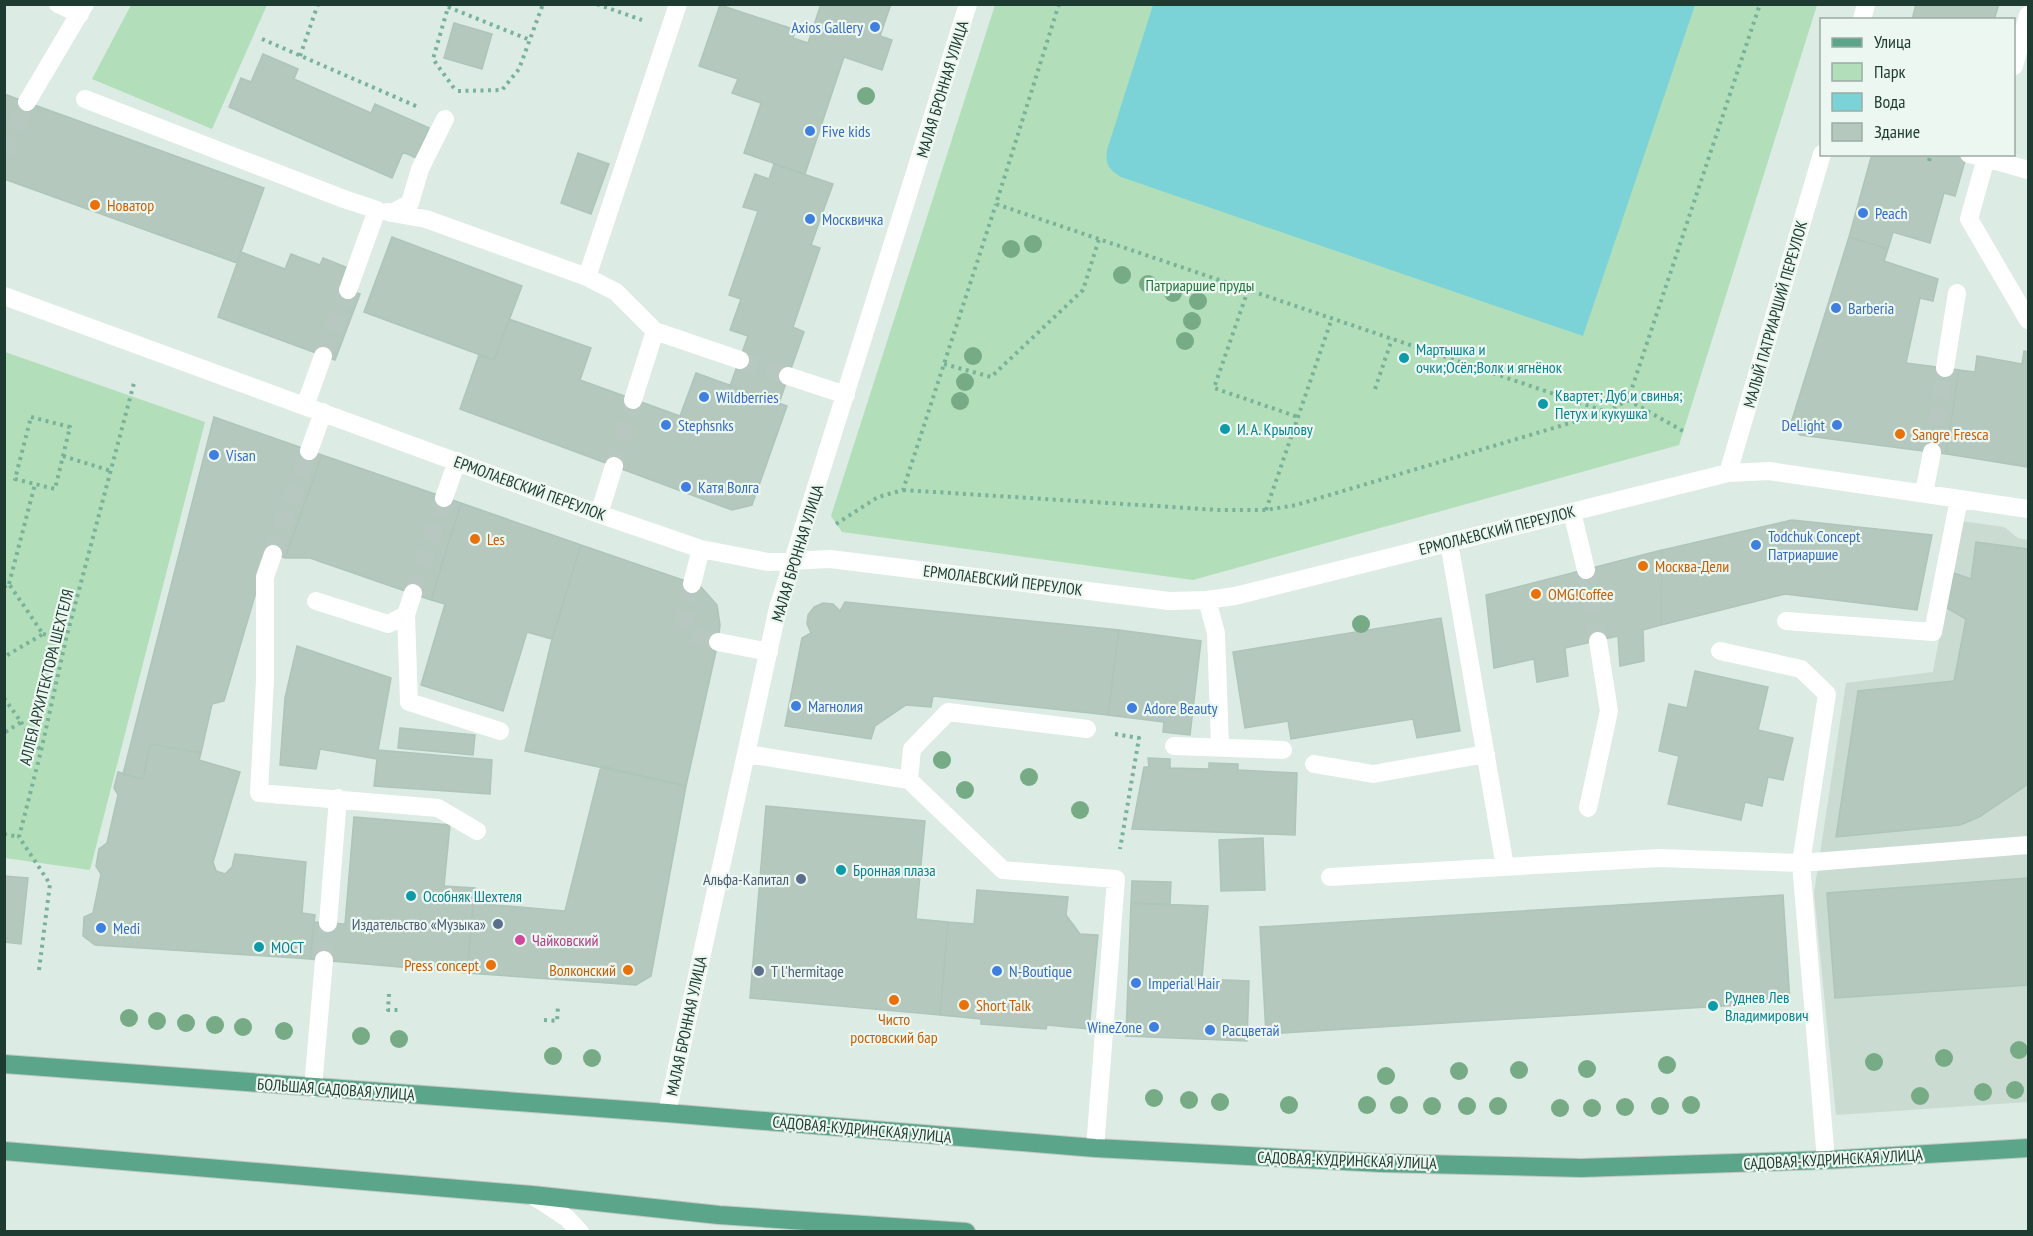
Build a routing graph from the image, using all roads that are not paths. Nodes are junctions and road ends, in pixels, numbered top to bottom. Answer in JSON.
{"nodes":[{"id":1,"x":58,"y":4,"type":"edge"},
{"id":2,"x":678,"y":4,"type":"edge"},
{"id":3,"x":968,"y":4,"type":"edge"},
{"id":4,"x":82,"y":9,"type":"edge"},
{"id":5,"x":2028,"y":15,"type":"edge"},
{"id":6,"x":2015,"y":59,"type":"edge"},
{"id":7,"x":85,"y":99,"type":"dead end"},
{"id":8,"x":27,"y":102,"type":"tunnel mouth"},
{"id":9,"x":445,"y":119,"type":"road end"},
{"id":10,"x":1821,"y":156,"type":"edge"},
{"id":11,"x":1981,"y":156,"type":"edge"},
{"id":12,"x":2028,"y":170,"type":"edge"},
{"id":13,"x":385,"y":212,"type":"junction"},
{"id":14,"x":587,"y":277,"type":"junction"},
{"id":15,"x":348,"y":290,"type":"tunnel mouth"},
{"id":16,"x":1957,"y":293,"type":"dead end"},
{"id":17,"x":4,"y":296,"type":"edge"},
{"id":18,"x":2028,"y":320,"type":"edge"},
{"id":19,"x":655,"y":331,"type":"junction"},
{"id":20,"x":323,"y":356,"type":"tunnel mouth"},
{"id":21,"x":740,"y":360,"type":"tunnel mouth"},
{"id":22,"x":1945,"y":368,"type":"tunnel mouth"},
{"id":23,"x":788,"y":376,"type":"tunnel mouth"},
{"id":24,"x":846,"y":395,"type":"junction"},
{"id":25,"x":633,"y":400,"type":"tunnel mouth"},
{"id":26,"x":305,"y":405,"type":"junction"},
{"id":27,"x":323,"y":412,"type":"junction"},
{"id":28,"x":309,"y":452,"type":"tunnel mouth"},
{"id":29,"x":1932,"y":452,"type":"tunnel mouth"},
{"id":30,"x":457,"y":461,"type":"junction"},
{"id":31,"x":614,"y":466,"type":"tunnel mouth"},
{"id":32,"x":1728,"y":473,"type":"junction"},
{"id":33,"x":1924,"y":493,"type":"junction"},
{"id":34,"x":444,"y":498,"type":"tunnel mouth"},
{"id":35,"x":1959,"y":499,"type":"junction"},
{"id":36,"x":2028,"y":509,"type":"edge"},
{"id":37,"x":1572,"y":512,"type":"junction"},
{"id":38,"x":599,"y":514,"type":"junction"},
{"id":39,"x":1449,"y":542,"type":"junction"},
{"id":40,"x":701,"y":549,"type":"junction"},
{"id":41,"x":273,"y":554,"type":"tunnel mouth"},
{"id":42,"x":793,"y":562,"type":"junction"},
{"id":43,"x":1586,"y":570,"type":"tunnel mouth"},
{"id":44,"x":692,"y":584,"type":"tunnel mouth"},
{"id":45,"x":413,"y":593,"type":"tunnel mouth"},
{"id":46,"x":1207,"y":600,"type":"junction"},
{"id":47,"x":316,"y":601,"type":"dead end"},
{"id":48,"x":406,"y":615,"type":"junction"},
{"id":49,"x":1786,"y":621,"type":"dead end"},
{"id":50,"x":1598,"y":641,"type":"tunnel mouth"},
{"id":51,"x":718,"y":642,"type":"tunnel mouth"},
{"id":52,"x":1720,"y":651,"type":"dead end"},
{"id":53,"x":769,"y":652,"type":"junction"},
{"id":54,"x":1087,"y":729,"type":"road end"},
{"id":55,"x":500,"y":731,"type":"dead end"},
{"id":56,"x":1174,"y":746,"type":"dead end"},
{"id":57,"x":1220,"y":747,"type":"junction"},
{"id":58,"x":1283,"y":750,"type":"dead end"},
{"id":59,"x":747,"y":754,"type":"junction"},
{"id":60,"x":1486,"y":754,"type":"junction"},
{"id":61,"x":1314,"y":764,"type":"dead end"},
{"id":62,"x":909,"y":780,"type":"junction"},
{"id":63,"x":338,"y":798,"type":"junction"},
{"id":64,"x":1588,"y":808,"type":"dead end"},
{"id":65,"x":477,"y":831,"type":"dead end"},
{"id":66,"x":2028,"y":845,"type":"edge"},
{"id":67,"x":1801,"y":863,"type":"junction"},
{"id":68,"x":1505,"y":867,"type":"junction"},
{"id":69,"x":1330,"y":877,"type":"dead end"},
{"id":70,"x":327,"y":923,"type":"tunnel mouth"},
{"id":71,"x":324,"y":960,"type":"tunnel mouth"},
{"id":72,"x":4,"y":1064,"type":"edge"},
{"id":73,"x":313,"y":1088,"type":"junction"},
{"id":74,"x":667,"y":1113,"type":"junction"},
{"id":75,"x":1095,"y":1148,"type":"junction"},
{"id":76,"x":2028,"y":1148,"type":"edge"},
{"id":77,"x":4,"y":1151,"type":"edge"},
{"id":78,"x":1826,"y":1160,"type":"junction"},
{"id":79,"x":532,"y":1195,"type":"junction"},
{"id":80,"x":950,"y":1231,"type":"edge"},
{"id":81,"x":580,"y":1232,"type":"edge"}],
"edges":[{"from":1,"to":4,"type":"street"},
{"from":2,"to":14,"type":"street"},
{"from":3,"to":24,"type":"street","name":"МАЛАЯ БРОННАЯ УЛИЦА"},
{"from":4,"to":8,"type":"street"},
{"from":5,"to":6,"type":"street"},
{"from":7,"to":13,"type":"street"},
{"from":9,"to":13,"type":"street"},
{"from":10,"to":32,"type":"street","name":"МАЛЫЙ ПАТРИАРШИЙ ПЕРЕУЛОК"},
{"from":11,"to":12,"type":"street"},
{"from":11,"to":18,"type":"street"},
{"from":13,"to":14,"type":"street"},
{"from":13,"to":15,"type":"street"},
{"from":14,"to":19,"type":"street"},
{"from":16,"to":22,"type":"street"},
{"from":17,"to":26,"type":"street","name":"ЕРМОЛАЕВСКИЙ ПЕРЕУЛОК"},
{"from":19,"to":21,"type":"street"},
{"from":19,"to":25,"type":"street"},
{"from":20,"to":26,"type":"street"},
{"from":23,"to":24,"type":"street"},
{"from":24,"to":42,"type":"street","name":"МАЛАЯ БРОННАЯ УЛИЦА"},
{"from":26,"to":27,"type":"street","name":"ЕРМОЛАЕВСКИЙ ПЕРЕУЛОК"},
{"from":27,"to":28,"type":"street"},
{"from":27,"to":30,"type":"street","name":"ЕРМОЛАЕВСКИЙ ПЕРЕУЛОК"},
{"from":29,"to":33,"type":"street"},
{"from":30,"to":34,"type":"street"},
{"from":30,"to":38,"type":"street","name":"ЕРМОЛАЕВСКИЙ ПЕРЕУЛОК"},
{"from":31,"to":38,"type":"street"},
{"from":32,"to":33,"type":"street","name":"ЕРМОЛАЕВСКИЙ ПЕРЕУЛОК"},
{"from":32,"to":37,"type":"street","name":"ЕРМОЛАЕВСКИЙ ПЕРЕУЛОК"},
{"from":33,"to":35,"type":"street","name":"ЕРМОЛАЕВСКИЙ ПЕРЕУЛОК"},
{"from":35,"to":36,"type":"street","name":"ЕРМОЛАЕВСКИЙ ПЕРЕУЛОК"},
{"from":35,"to":49,"type":"street"},
{"from":37,"to":39,"type":"street","name":"ЕРМОЛАЕВСКИЙ ПЕРЕУЛОК"},
{"from":37,"to":43,"type":"street"},
{"from":38,"to":40,"type":"street","name":"ЕРМОЛАЕВСКИЙ ПЕРЕУЛОК"},
{"from":39,"to":46,"type":"street","name":"ЕРМОЛАЕВСКИЙ ПЕРЕУЛОК"},
{"from":39,"to":60,"type":"street"},
{"from":40,"to":42,"type":"street","name":"ЕРМОЛАЕВСКИЙ ПЕРЕУЛОК"},
{"from":40,"to":44,"type":"street"},
{"from":41,"to":63,"type":"street"},
{"from":42,"to":46,"type":"street","name":"ЕРМОЛАЕВСКИЙ ПЕРЕУЛОК"},
{"from":42,"to":53,"type":"street","name":"МАЛАЯ БРОННАЯ УЛИЦА"},
{"from":45,"to":48,"type":"street"},
{"from":46,"to":57,"type":"street"},
{"from":47,"to":48,"type":"street"},
{"from":48,"to":55,"type":"street"},
{"from":50,"to":64,"type":"street"},
{"from":51,"to":53,"type":"street"},
{"from":52,"to":67,"type":"street"},
{"from":53,"to":59,"type":"street","name":"МАЛАЯ БРОННАЯ УЛИЦА"},
{"from":54,"to":62,"type":"street"},
{"from":56,"to":57,"type":"street"},
{"from":57,"to":58,"type":"street"},
{"from":59,"to":62,"type":"street"},
{"from":59,"to":74,"type":"street","name":"МАЛАЯ БРОННАЯ УЛИЦА"},
{"from":60,"to":61,"type":"street"},
{"from":60,"to":68,"type":"street"},
{"from":62,"to":75,"type":"street"},
{"from":63,"to":65,"type":"street"},
{"from":63,"to":70,"type":"street"},
{"from":66,"to":67,"type":"street"},
{"from":67,"to":68,"type":"street"},
{"from":67,"to":78,"type":"street"},
{"from":68,"to":69,"type":"street"},
{"from":71,"to":73,"type":"street"},
{"from":72,"to":73,"type":"main road","name":"БОЛЬШАЯ САДОВАЯ УЛИЦА"},
{"from":73,"to":74,"type":"main road","name":"БОЛЬШАЯ САДОВАЯ УЛИЦА"},
{"from":74,"to":75,"type":"main road","name":"САДОВАЯ-КУДРИНСКАЯ УЛИЦА"},
{"from":75,"to":78,"type":"main road","name":"САДОВАЯ-КУДРИНСКАЯ УЛИЦА"},
{"from":76,"to":78,"type":"main road","name":"САДОВАЯ-КУДРИНСКАЯ УЛИЦА"},
{"from":77,"to":79,"type":"main road"},
{"from":79,"to":80,"type":"main road"},
{"from":79,"to":81,"type":"street"}]}
